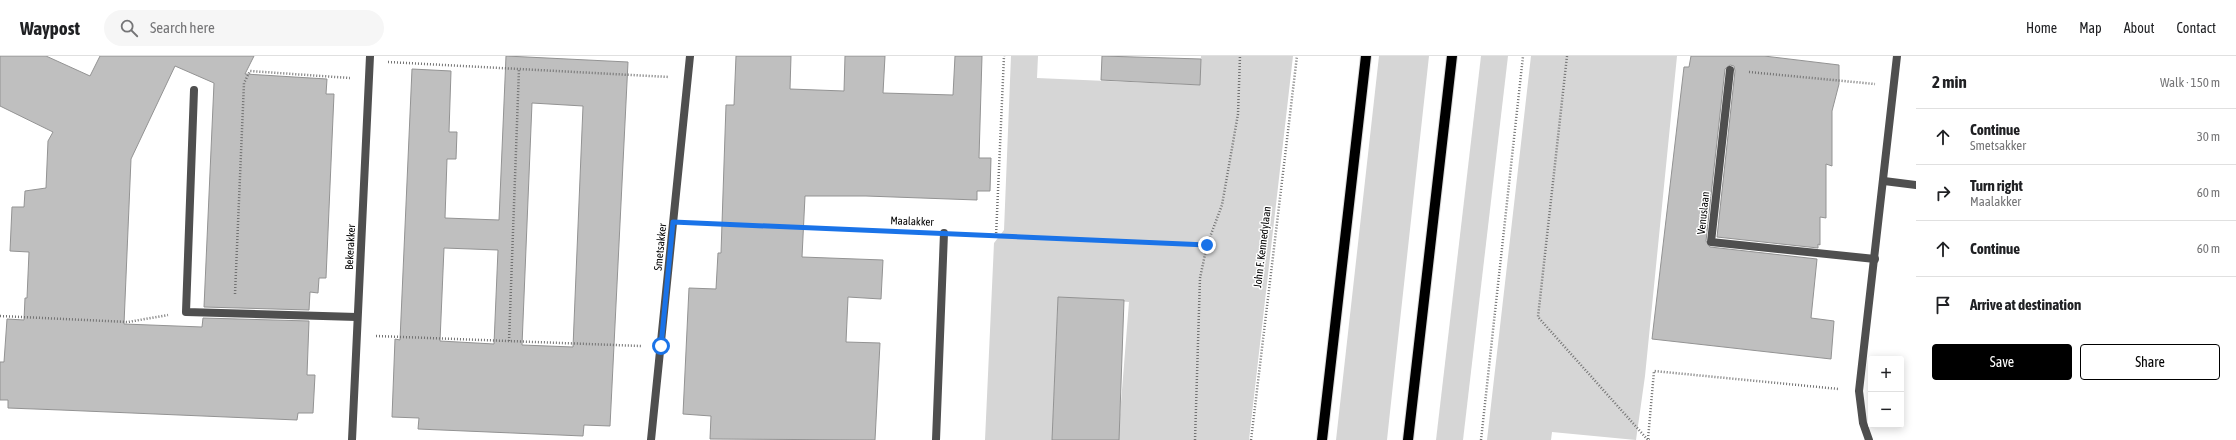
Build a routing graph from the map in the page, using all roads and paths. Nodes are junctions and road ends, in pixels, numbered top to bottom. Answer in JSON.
{"nodes":[{"id":1,"x":690,"y":56,"type":"edge"},
{"id":2,"x":1004,"y":56,"type":"edge"},
{"id":3,"x":1240,"y":56,"type":"edge"},
{"id":4,"x":1297,"y":56,"type":"edge"},
{"id":5,"x":1366,"y":56,"type":"edge"},
{"id":6,"x":1452,"y":56,"type":"edge"},
{"id":7,"x":1523,"y":56,"type":"edge"},
{"id":8,"x":1567,"y":56,"type":"edge"},
{"id":9,"x":1897,"y":56,"type":"edge"},
{"id":10,"x":370,"y":58,"type":"edge"},
{"id":11,"x":519,"y":69,"type":"junction"},
{"id":12,"x":1730,"y":70,"type":"joint"},
{"id":13,"x":688,"y":78,"type":"junction"},
{"id":14,"x":369,"y":79,"type":"junction"},
{"id":15,"x":1894,"y":86,"type":"junction"},
{"id":16,"x":194,"y":90,"type":"dead end"},
{"id":17,"x":1884,"y":181,"type":"junction"},
{"id":18,"x":1916,"y":185,"type":"edge"},
{"id":19,"x":673,"y":222,"type":"junction"},
{"id":20,"x":944,"y":233,"type":"junction"},
{"id":21,"x":996,"y":236,"type":"junction"},
{"id":22,"x":1207,"y":245,"type":"junction"},
{"id":23,"x":1875,"y":259,"type":"junction"},
{"id":24,"x":186,"y":312,"type":"junction"},
{"id":25,"x":234,"y":313,"type":"junction"},
{"id":26,"x":0,"y":316,"type":"edge"},
{"id":27,"x":357,"y":317,"type":"junction"},
{"id":28,"x":356,"y":336,"type":"junction"},
{"id":29,"x":509,"y":341,"type":"junction"},
{"id":30,"x":661,"y":346,"type":"junction"},
{"id":31,"x":1859,"y":391,"type":"junction"},
{"id":32,"x":352,"y":440,"type":"edge"},
{"id":33,"x":652,"y":440,"type":"edge"},
{"id":34,"x":936,"y":440,"type":"edge"},
{"id":35,"x":1195,"y":440,"type":"edge"},
{"id":36,"x":1251,"y":440,"type":"edge"},
{"id":37,"x":1322,"y":440,"type":"edge"},
{"id":38,"x":1408,"y":440,"type":"edge"},
{"id":39,"x":1481,"y":440,"type":"edge"},
{"id":40,"x":1649,"y":440,"type":"edge"},
{"id":41,"x":1869,"y":440,"type":"edge"}],
"edges":[{"from":1,"to":13,"type":"street","name":"Smetsakker"},
{"from":2,"to":21,"type":"path"},
{"from":3,"to":22,"type":"path"},
{"from":4,"to":36,"type":"path","name":"John F. Kennedylaan"},
{"from":5,"to":37,"type":"main road"},
{"from":6,"to":38,"type":"main road"},
{"from":7,"to":39,"type":"path"},
{"from":8,"to":40,"type":"path"},
{"from":9,"to":15,"type":"street"},
{"from":10,"to":11,"type":"path"},
{"from":10,"to":14,"type":"street","name":"Bekerakker"},
{"from":11,"to":13,"type":"path"},
{"from":11,"to":29,"type":"path"},
{"from":12,"to":15,"type":"path"},
{"from":12,"to":23,"type":"street","name":"Venuslaan"},
{"from":13,"to":19,"type":"street","name":"Smetsakker"},
{"from":14,"to":25,"type":"path"},
{"from":14,"to":27,"type":"street","name":"Bekerakker"},
{"from":15,"to":17,"type":"street"},
{"from":16,"to":24,"type":"street"},
{"from":17,"to":18,"type":"street"},
{"from":17,"to":23,"type":"street"},
{"from":19,"to":20,"type":"path","name":"Maalakker"},
{"from":19,"to":30,"type":"street","name":"Smetsakker"},
{"from":20,"to":21,"type":"path"},
{"from":20,"to":34,"type":"street","name":"Maalakker"},
{"from":21,"to":22,"type":"path"},
{"from":22,"to":35,"type":"path"},
{"from":23,"to":31,"type":"street"},
{"from":24,"to":25,"type":"street"},
{"from":24,"to":26,"type":"path"},
{"from":25,"to":27,"type":"street"},
{"from":27,"to":28,"type":"street","name":"Bekerakker"},
{"from":28,"to":29,"type":"path"},
{"from":28,"to":32,"type":"street","name":"Bekerakker"},
{"from":29,"to":30,"type":"path"},
{"from":30,"to":33,"type":"street","name":"Smetsakker"},
{"from":31,"to":40,"type":"path"},
{"from":31,"to":41,"type":"street"}]}
